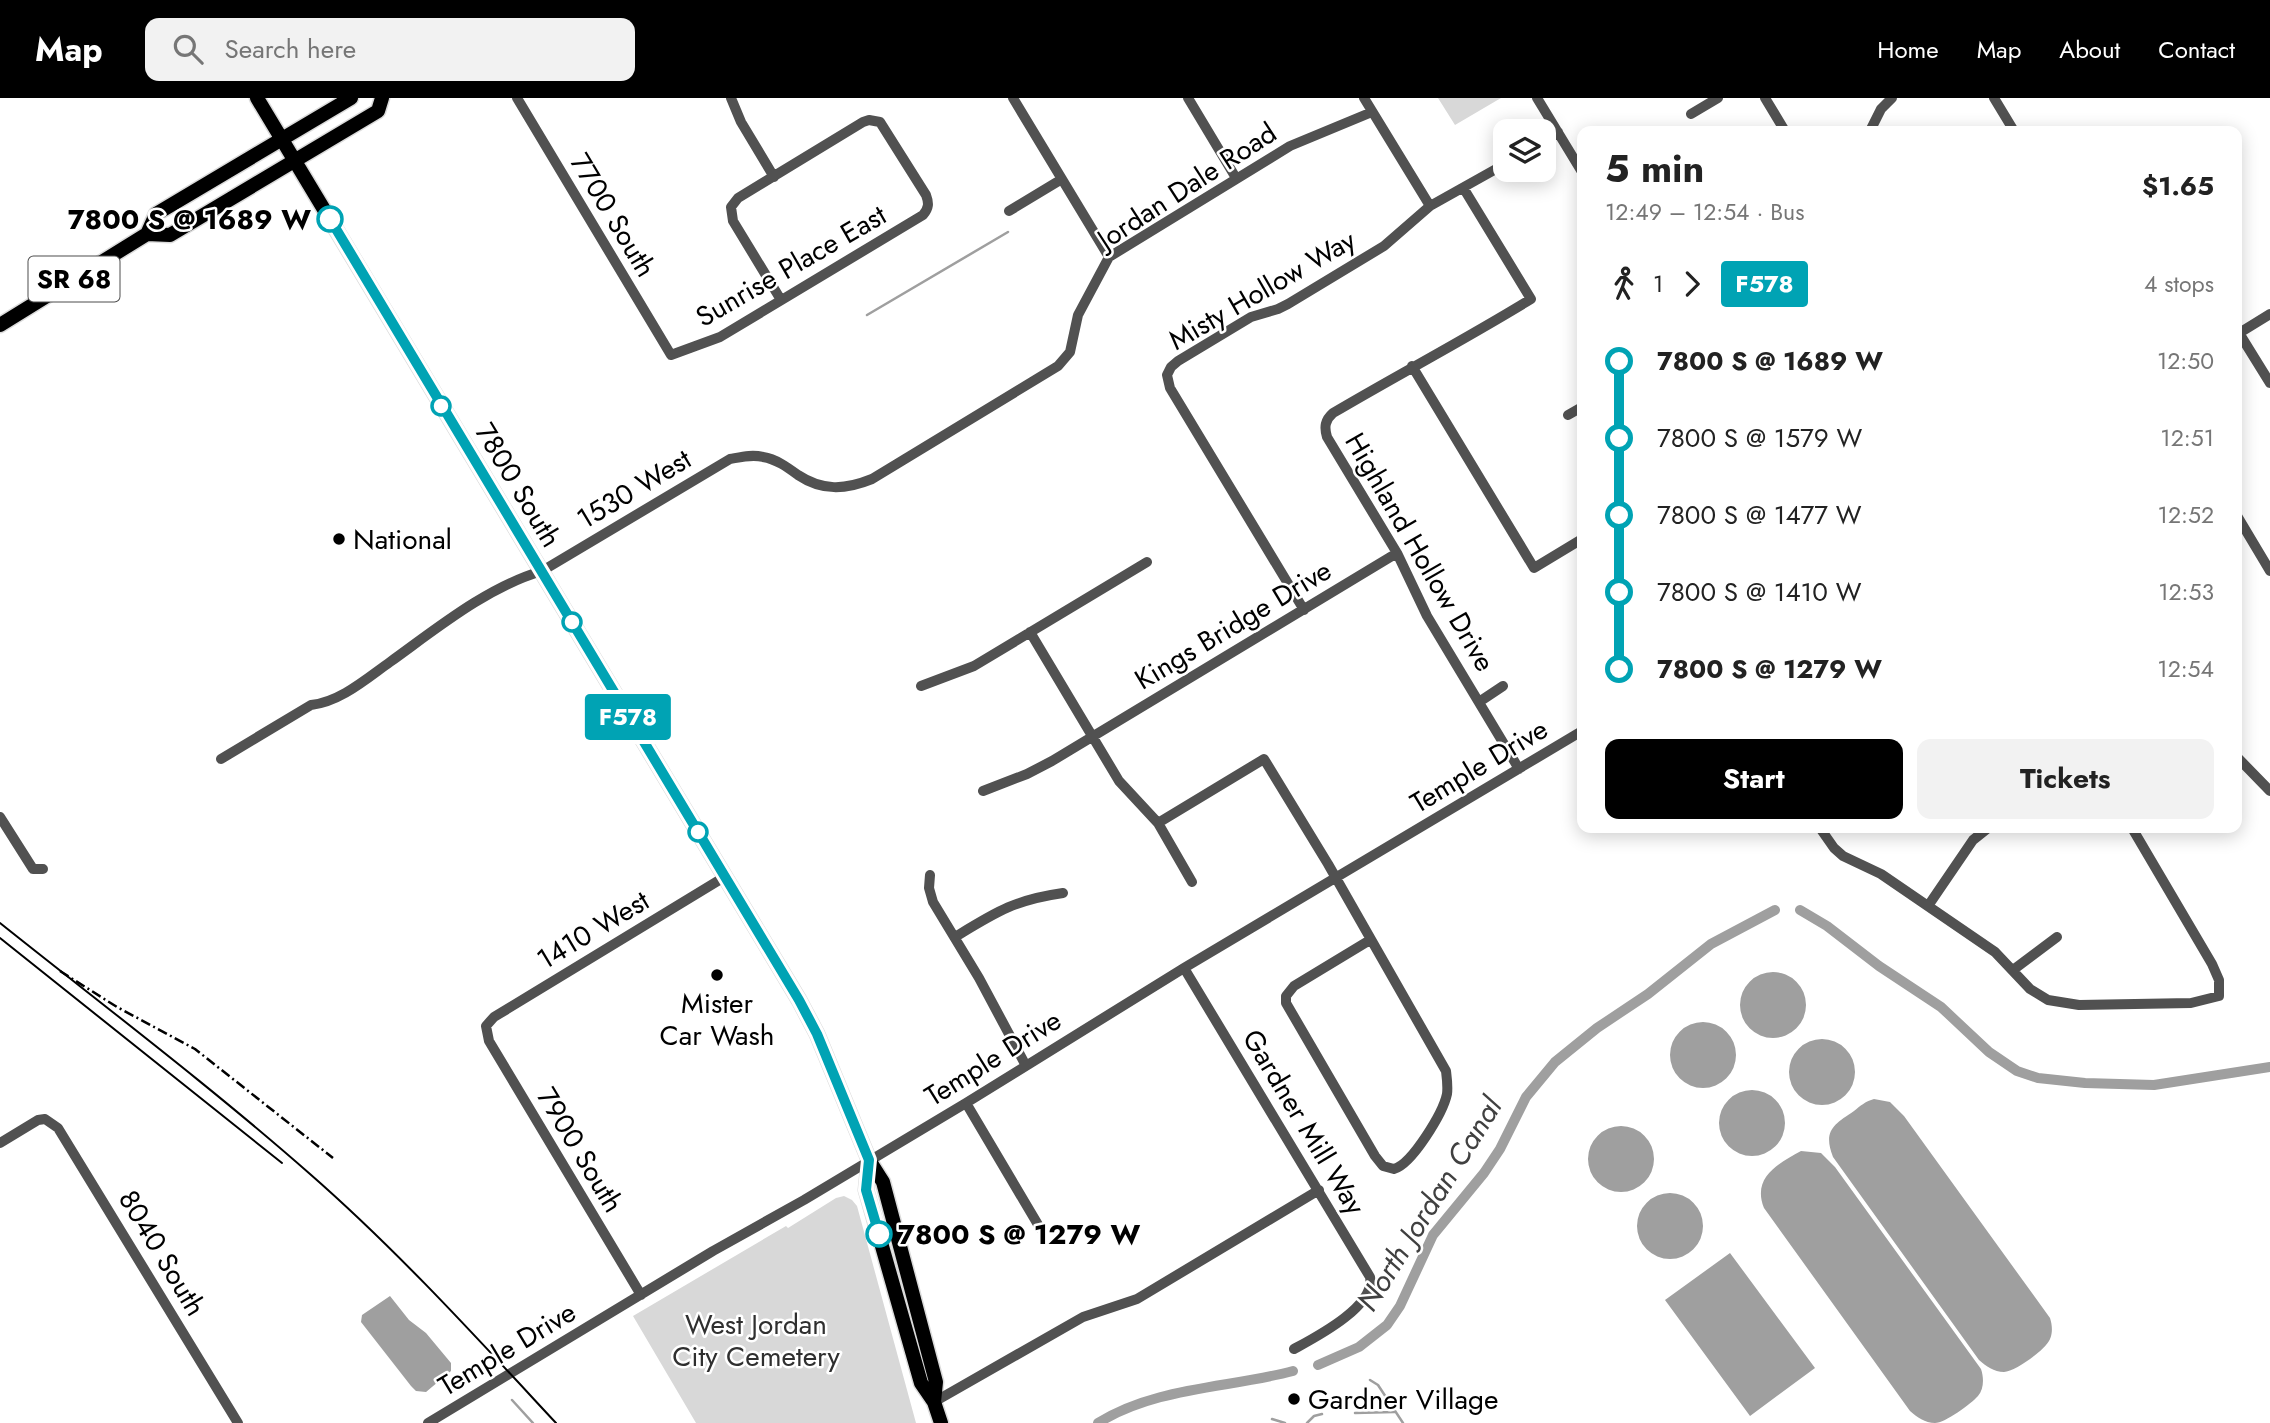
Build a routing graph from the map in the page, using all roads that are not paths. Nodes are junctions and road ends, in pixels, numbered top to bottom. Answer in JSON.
{"nodes":[{"id":1,"x":257,"y":98,"type":"edge"},
{"id":2,"x":351,"y":98,"type":"edge"},
{"id":3,"x":382,"y":98,"type":"edge"},
{"id":4,"x":517,"y":98,"type":"edge"},
{"id":5,"x":731,"y":98,"type":"edge"},
{"id":6,"x":1013,"y":98,"type":"edge"},
{"id":7,"x":1188,"y":98,"type":"edge"},
{"id":8,"x":1364,"y":98,"type":"edge"},
{"id":9,"x":1537,"y":98,"type":"edge"},
{"id":10,"x":1718,"y":98,"type":"edge"},
{"id":11,"x":1765,"y":98,"type":"edge"},
{"id":12,"x":1892,"y":98,"type":"edge"},
{"id":13,"x":1994,"y":98,"type":"edge"},
{"id":14,"x":1372,"y":112,"type":"junction"},
{"id":15,"x":1691,"y":114,"type":"dead end"},
{"id":16,"x":1782,"y":126,"type":"edge"},
{"id":17,"x":1872,"y":126,"type":"edge"},
{"id":18,"x":2011,"y":126,"type":"edge"},
{"id":19,"x":1558,"y":132,"type":"joint"},
{"id":20,"x":282,"y":139,"type":"junction"},
{"id":21,"x":295,"y":160,"type":"junction"},
{"id":22,"x":1577,"y":164,"type":"edge"},
{"id":23,"x":1493,"y":171,"type":"edge"},
{"id":24,"x":774,"y":177,"type":"junction"},
{"id":25,"x":1236,"y":178,"type":"junction"},
{"id":26,"x":1062,"y":179,"type":"junction"},
{"id":27,"x":1464,"y":188,"type":"junction"},
{"id":28,"x":1430,"y":206,"type":"junction"},
{"id":29,"x":1009,"y":211,"type":"dead end"},
{"id":30,"x":148,"y":234,"type":"junction"},
{"id":31,"x":1109,"y":257,"type":"junction"},
{"id":32,"x":781,"y":300,"type":"junction"},
{"id":33,"x":2270,"y":314,"type":"edge"},
{"id":34,"x":0,"y":325,"type":"edge"},
{"id":35,"x":2242,"y":332,"type":"edge"},
{"id":36,"x":2242,"y":340,"type":"edge"},
{"id":37,"x":1073,"y":343,"type":"joint"},
{"id":38,"x":671,"y":355,"type":"joint"},
{"id":39,"x":1412,"y":366,"type":"junction"},
{"id":40,"x":2270,"y":383,"type":"edge"},
{"id":41,"x":1577,"y":410,"type":"edge"},
{"id":42,"x":1568,"y":415,"type":"dead end"},
{"id":43,"x":2242,"y":524,"type":"edge"},
{"id":44,"x":1577,"y":542,"type":"edge"},
{"id":45,"x":1397,"y":553,"type":"junction"},
{"id":46,"x":1147,"y":562,"type":"dead end"},
{"id":47,"x":2270,"y":570,"type":"edge"},
{"id":48,"x":542,"y":571,"type":"junction"},
{"id":49,"x":1304,"y":610,"type":"junction"},
{"id":50,"x":1030,"y":632,"type":"junction"},
{"id":51,"x":1503,"y":686,"type":"dead end"},
{"id":52,"x":921,"y":687,"type":"dead end"},
{"id":53,"x":1479,"y":702,"type":"junction"},
{"id":54,"x":1577,"y":733,"type":"edge"},
{"id":55,"x":1093,"y":736,"type":"junction"},
{"id":56,"x":221,"y":759,"type":"dead end"},
{"id":57,"x":2242,"y":762,"type":"edge"},
{"id":58,"x":1518,"y":769,"type":"junction"},
{"id":59,"x":983,"y":791,"type":"dead end"},
{"id":60,"x":2270,"y":791,"type":"edge"},
{"id":61,"x":0,"y":817,"type":"edge"},
{"id":62,"x":1158,"y":823,"type":"junction"},
{"id":63,"x":1824,"y":833,"type":"edge"},
{"id":64,"x":1982,"y":833,"type":"edge"},
{"id":65,"x":2135,"y":833,"type":"edge"},
{"id":66,"x":43,"y":869,"type":"dead end"},
{"id":67,"x":930,"y":875,"type":"dead end"},
{"id":68,"x":726,"y":876,"type":"junction"},
{"id":69,"x":1335,"y":879,"type":"junction"},
{"id":70,"x":1192,"y":882,"type":"dead end"},
{"id":71,"x":1063,"y":893,"type":"dead end"},
{"id":72,"x":1928,"y":906,"type":"junction"},
{"id":73,"x":955,"y":937,"type":"junction"},
{"id":74,"x":2057,"y":937,"type":"dead end"},
{"id":75,"x":1370,"y":940,"type":"junction"},
{"id":76,"x":1184,"y":968,"type":"junction"},
{"id":77,"x":2013,"y":970,"type":"junction"},
{"id":78,"x":486,"y":1026,"type":"joint"},
{"id":79,"x":1025,"y":1064,"type":"junction"},
{"id":80,"x":966,"y":1103,"type":"junction"},
{"id":81,"x":0,"y":1143,"type":"edge"},
{"id":82,"x":869,"y":1160,"type":"junction"},
{"id":83,"x":1319,"y":1191,"type":"junction"},
{"id":84,"x":1040,"y":1228,"type":"dead end"},
{"id":85,"x":641,"y":1295,"type":"junction"},
{"id":86,"x":1294,"y":1349,"type":"dead end"},
{"id":87,"x":934,"y":1402,"type":"junction"},
{"id":88,"x":238,"y":1423,"type":"edge"},
{"id":89,"x":428,"y":1423,"type":"edge"},
{"id":90,"x":941,"y":1423,"type":"edge"}],
"edges":[{"from":1,"to":20,"type":"main road","name":"7800 South"},
{"from":2,"to":20,"type":"main road","number":"SR 68"},
{"from":3,"to":21,"type":"main road","number":"SR 68"},
{"from":4,"to":38,"type":"street","name":"7700 South"},
{"from":5,"to":24,"type":"street"},
{"from":6,"to":26,"type":"street"},
{"from":7,"to":25,"type":"street"},
{"from":8,"to":14,"type":"street"},
{"from":9,"to":19,"type":"street"},
{"from":10,"to":15,"type":"street"},
{"from":11,"to":16,"type":"street"},
{"from":12,"to":17,"type":"street"},
{"from":13,"to":18,"type":"street"},
{"from":14,"to":25,"type":"street","name":"Jordan Dale Road"},
{"from":14,"to":28,"type":"street"},
{"from":19,"to":22,"type":"street"},
{"from":20,"to":21,"type":"main road","name":"7800 South"},
{"from":20,"to":30,"type":"main road","number":"SR 68"},
{"from":21,"to":30,"type":"main road","number":"SR 68"},
{"from":21,"to":48,"type":"main road","name":"7800 South"},
{"from":23,"to":27,"type":"street"},
{"from":24,"to":32,"type":"street"},
{"from":24,"to":32,"type":"street","name":"Sunrise Place East"},
{"from":25,"to":31,"type":"street","name":"Jordan Dale Road"},
{"from":26,"to":29,"type":"street"},
{"from":26,"to":31,"type":"street"},
{"from":27,"to":28,"type":"street"},
{"from":27,"to":39,"type":"street","name":"Highland Hollow Drive"},
{"from":28,"to":49,"type":"street","name":"Misty Hollow Way"},
{"from":30,"to":34,"type":"main road","number":"SR 68"},
{"from":31,"to":37,"type":"street","name":"Jordan Dale Road"},
{"from":32,"to":38,"type":"street","name":"Sunrise Place East"},
{"from":33,"to":35,"type":"street"},
{"from":36,"to":40,"type":"street"},
{"from":37,"to":48,"type":"street","name":"1530 West"},
{"from":39,"to":44,"type":"street"},
{"from":39,"to":45,"type":"street","name":"Highland Hollow Drive"},
{"from":41,"to":42,"type":"street"},
{"from":43,"to":47,"type":"street"},
{"from":45,"to":49,"type":"street","name":"Kings Bridge Drive"},
{"from":45,"to":53,"type":"street","name":"Highland Hollow Drive"},
{"from":46,"to":50,"type":"street"},
{"from":48,"to":56,"type":"street","name":"1530 West"},
{"from":48,"to":68,"type":"main road","name":"7800 South"},
{"from":49,"to":55,"type":"street","name":"Kings Bridge Drive"},
{"from":50,"to":52,"type":"street"},
{"from":50,"to":55,"type":"street"},
{"from":51,"to":53,"type":"street"},
{"from":53,"to":58,"type":"street","name":"Highland Hollow Drive"},
{"from":54,"to":58,"type":"street","name":"Temple Drive"},
{"from":55,"to":59,"type":"street","name":"Kings Bridge Drive"},
{"from":55,"to":62,"type":"street"},
{"from":57,"to":60,"type":"street"},
{"from":58,"to":69,"type":"street","name":"Temple Drive"},
{"from":61,"to":66,"type":"street"},
{"from":62,"to":69,"type":"street"},
{"from":62,"to":70,"type":"street"},
{"from":63,"to":72,"type":"street"},
{"from":64,"to":72,"type":"street"},
{"from":65,"to":77,"type":"street"},
{"from":67,"to":73,"type":"street"},
{"from":68,"to":78,"type":"street","name":"1410 West"},
{"from":68,"to":82,"type":"main road","name":"7800 South"},
{"from":69,"to":75,"type":"street"},
{"from":69,"to":76,"type":"street","name":"Temple Drive"},
{"from":71,"to":73,"type":"street"},
{"from":72,"to":77,"type":"street"},
{"from":73,"to":79,"type":"street"},
{"from":74,"to":77,"type":"street"},
{"from":75,"to":75,"type":"street"},
{"from":76,"to":79,"type":"street","name":"Temple Drive"},
{"from":76,"to":83,"type":"street","name":"Gardner Mill Way"},
{"from":78,"to":85,"type":"street","name":"7900 South"},
{"from":79,"to":80,"type":"street","name":"Temple Drive"},
{"from":80,"to":82,"type":"street","name":"Temple Drive"},
{"from":80,"to":84,"type":"street"},
{"from":81,"to":88,"type":"street","name":"8040 South"},
{"from":82,"to":85,"type":"street","name":"Temple Drive"},
{"from":82,"to":87,"type":"main road","name":"7800 South"},
{"from":83,"to":86,"type":"street","name":"Gardner Mill Way"},
{"from":83,"to":87,"type":"street"},
{"from":85,"to":89,"type":"street","name":"Temple Drive"},
{"from":87,"to":90,"type":"main road","name":"7800 South"}]}
